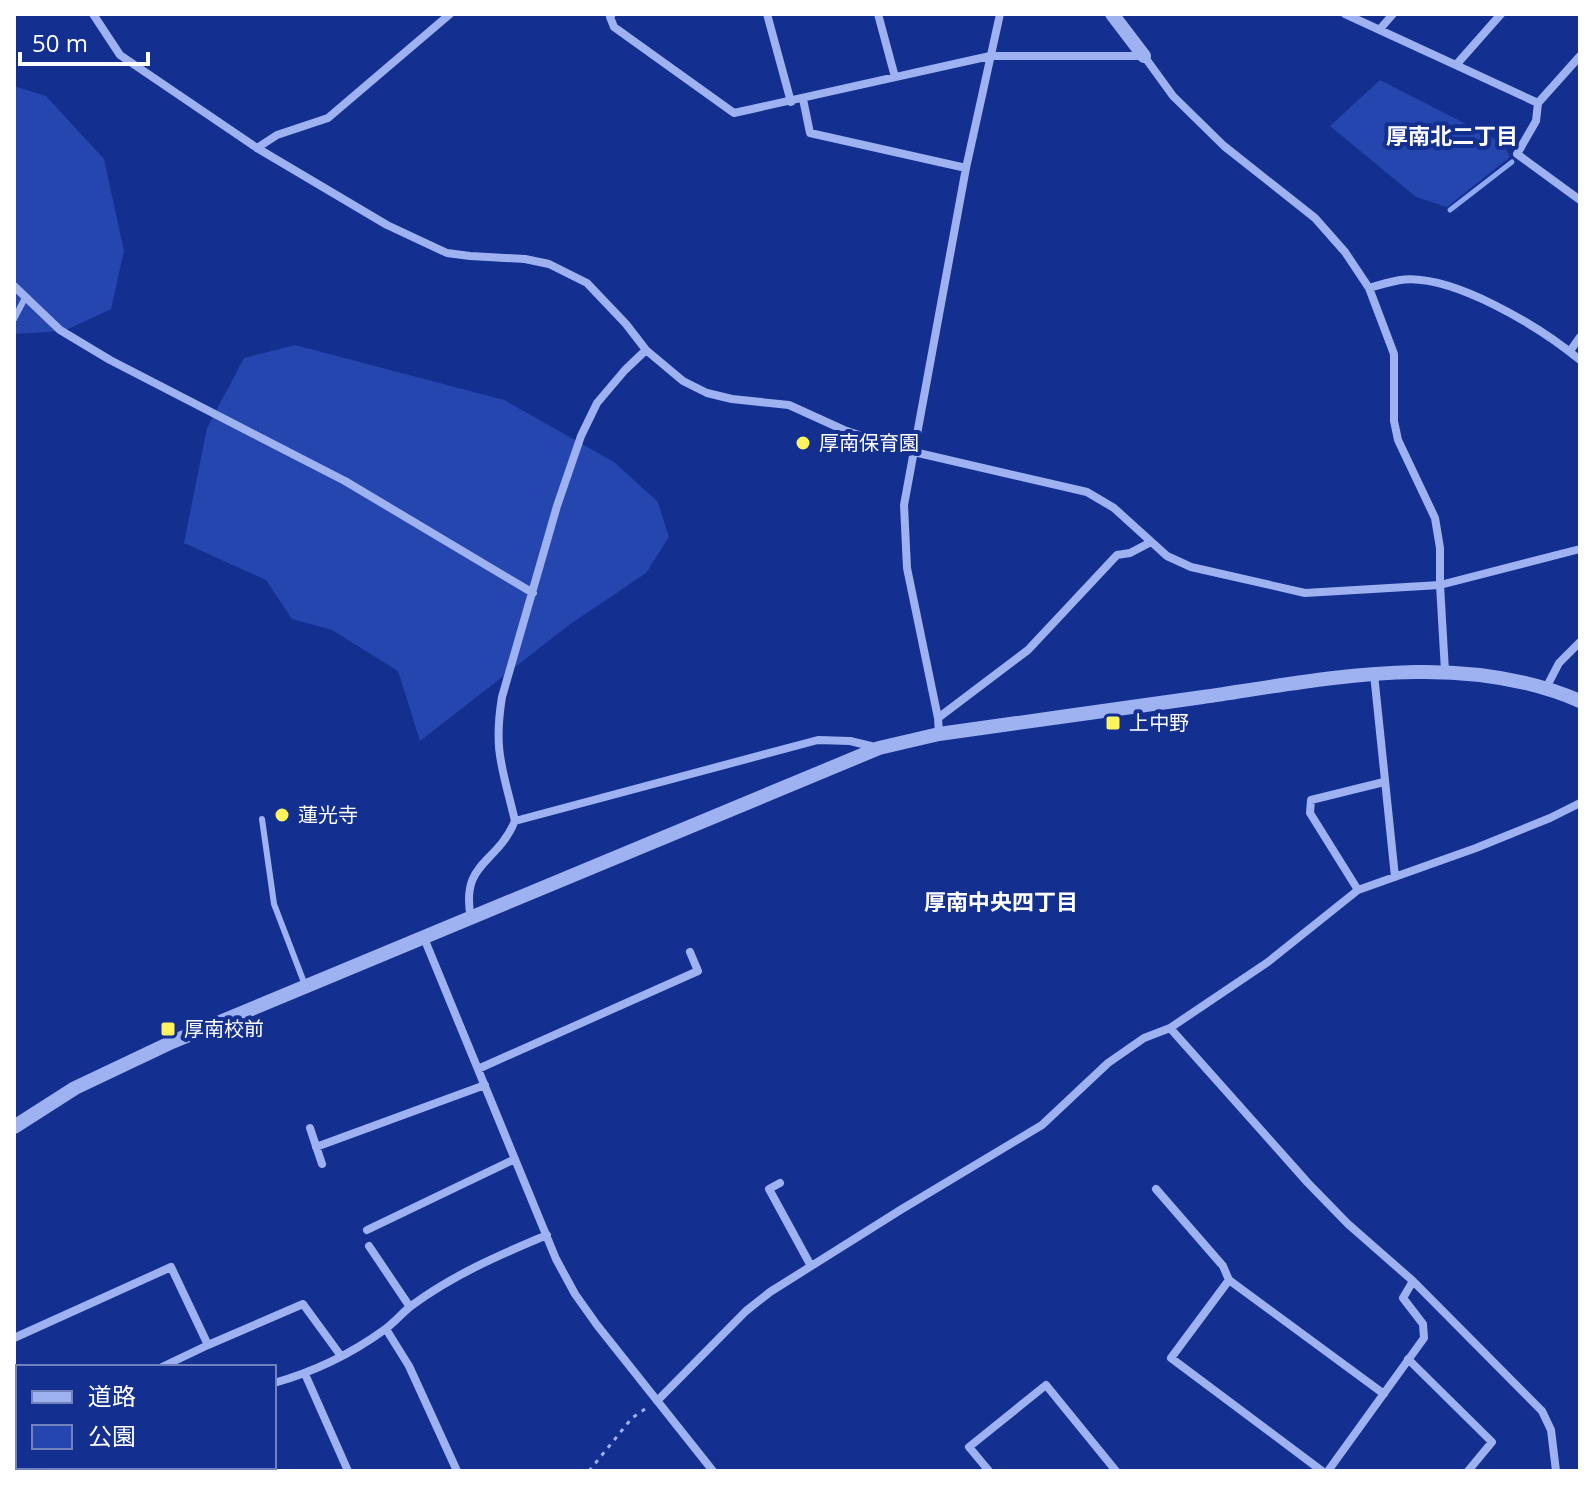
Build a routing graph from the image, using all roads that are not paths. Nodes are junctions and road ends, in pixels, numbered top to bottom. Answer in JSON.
{"nodes":[{"id":1,"x":93,"y":14,"type":"edge"},
{"id":2,"x":450,"y":14,"type":"edge"},
{"id":3,"x":612,"y":14,"type":"edge"},
{"id":4,"x":767,"y":14,"type":"edge"},
{"id":5,"x":878,"y":14,"type":"edge"},
{"id":6,"x":1000,"y":14,"type":"edge"},
{"id":7,"x":1112,"y":14,"type":"edge"},
{"id":8,"x":1345,"y":14,"type":"edge"},
{"id":9,"x":1393,"y":14,"type":"edge"},
{"id":10,"x":1501,"y":14,"type":"edge"},
{"id":11,"x":1380,"y":29,"type":"junction"},
{"id":12,"x":990,"y":56,"type":"junction"},
{"id":13,"x":1144,"y":56,"type":"junction"},
{"id":14,"x":1580,"y":56,"type":"edge"},
{"id":15,"x":1456,"y":65,"type":"junction"},
{"id":16,"x":895,"y":77,"type":"junction"},
{"id":17,"x":803,"y":99,"type":"junction"},
{"id":18,"x":791,"y":102,"type":"junction"},
{"id":19,"x":1538,"y":103,"type":"junction"},
{"id":20,"x":257,"y":148,"type":"junction"},
{"id":21,"x":966,"y":168,"type":"junction"},
{"id":22,"x":1580,"y":200,"type":"edge"},
{"id":23,"x":14,"y":286,"type":"edge"},
{"id":24,"x":1369,"y":288,"type":"junction"},
{"id":25,"x":25,"y":298,"type":"junction"},
{"id":26,"x":14,"y":319,"type":"edge"},
{"id":27,"x":1580,"y":337,"type":"edge"},
{"id":28,"x":646,"y":350,"type":"junction"},
{"id":29,"x":1570,"y":351,"type":"junction"},
{"id":30,"x":1580,"y":360,"type":"edge"},
{"id":31,"x":1151,"y":542,"type":"junction"},
{"id":32,"x":1580,"y":549,"type":"edge"},
{"id":33,"x":1440,"y":585,"type":"junction"},
{"id":34,"x":533,"y":593,"type":"junction"},
{"id":35,"x":1580,"y":642,"type":"edge"},
{"id":36,"x":1445,"y":671,"type":"junction"},
{"id":37,"x":1374,"y":674,"type":"junction"},
{"id":38,"x":1546,"y":688,"type":"junction"},
{"id":39,"x":1580,"y":701,"type":"edge"},
{"id":40,"x":938,"y":718,"type":"junction"},
{"id":41,"x":939,"y":734,"type":"junction"},
{"id":42,"x":879,"y":748,"type":"junction"},
{"id":43,"x":1384,"y":782,"type":"junction"},
{"id":44,"x":1580,"y":803,"type":"edge"},
{"id":45,"x":262,"y":819,"type":"dead end"},
{"id":46,"x":515,"y":821,"type":"junction"},
{"id":47,"x":1395,"y":877,"type":"junction"},
{"id":48,"x":1358,"y":890,"type":"junction"},
{"id":49,"x":471,"y":919,"type":"junction"},
{"id":50,"x":424,"y":938,"type":"junction"},
{"id":51,"x":690,"y":952,"type":"dead end"},
{"id":52,"x":305,"y":987,"type":"junction"},
{"id":53,"x":1170,"y":1028,"type":"junction"},
{"id":54,"x":478,"y":1069,"type":"junction"},
{"id":55,"x":485,"y":1085,"type":"junction"},
{"id":56,"x":14,"y":1127,"type":"edge"},
{"id":57,"x":310,"y":1128,"type":"dead end"},
{"id":58,"x":316,"y":1147,"type":"junction"},
{"id":59,"x":515,"y":1159,"type":"junction"},
{"id":60,"x":322,"y":1164,"type":"dead end"},
{"id":61,"x":780,"y":1183,"type":"dead end"},
{"id":62,"x":1156,"y":1189,"type":"dead end"},
{"id":63,"x":367,"y":1230,"type":"dead end"},
{"id":64,"x":547,"y":1235,"type":"junction"},
{"id":65,"x":369,"y":1246,"type":"dead end"},
{"id":66,"x":811,"y":1266,"type":"junction"},
{"id":67,"x":1229,"y":1280,"type":"junction"},
{"id":68,"x":1413,"y":1281,"type":"junction"},
{"id":69,"x":410,"y":1307,"type":"junction"},
{"id":70,"x":386,"y":1329,"type":"junction"},
{"id":71,"x":14,"y":1338,"type":"edge"},
{"id":72,"x":208,"y":1345,"type":"junction"},
{"id":73,"x":341,"y":1356,"type":"junction"},
{"id":74,"x":1408,"y":1359,"type":"junction"},
{"id":75,"x":166,"y":1365,"type":"edge"},
{"id":76,"x":305,"y":1374,"type":"junction"},
{"id":77,"x":276,"y":1382,"type":"edge"},
{"id":78,"x":1384,"y":1394,"type":"junction"},
{"id":79,"x":657,"y":1401,"type":"junction"},
{"id":80,"x":348,"y":1471,"type":"edge"},
{"id":81,"x":457,"y":1471,"type":"edge"},
{"id":82,"x":713,"y":1471,"type":"edge"},
{"id":83,"x":989,"y":1471,"type":"edge"},
{"id":84,"x":1116,"y":1471,"type":"edge"},
{"id":85,"x":1325,"y":1471,"type":"edge"},
{"id":86,"x":1468,"y":1471,"type":"edge"},
{"id":87,"x":1556,"y":1471,"type":"edge"}],
"edges":[{"from":1,"to":20,"type":"street"},
{"from":2,"to":20,"type":"street"},
{"from":3,"to":18,"type":"street"},
{"from":4,"to":18,"type":"street"},
{"from":5,"to":16,"type":"street"},
{"from":6,"to":12,"type":"street"},
{"from":7,"to":13,"type":"street"},
{"from":8,"to":11,"type":"street"},
{"from":9,"to":11,"type":"street"},
{"from":10,"to":15,"type":"street"},
{"from":11,"to":15,"type":"street"},
{"from":12,"to":13,"type":"street"},
{"from":12,"to":16,"type":"street"},
{"from":12,"to":21,"type":"street"},
{"from":13,"to":24,"type":"street"},
{"from":14,"to":19,"type":"street"},
{"from":15,"to":19,"type":"street"},
{"from":16,"to":17,"type":"street"},
{"from":17,"to":18,"type":"street"},
{"from":17,"to":21,"type":"street"},
{"from":19,"to":22,"type":"street"},
{"from":20,"to":28,"type":"street"},
{"from":21,"to":40,"type":"street"},
{"from":23,"to":25,"type":"street"},
{"from":24,"to":29,"type":"street"},
{"from":24,"to":33,"type":"street"},
{"from":25,"to":26,"type":"lane"},
{"from":25,"to":34,"type":"street"},
{"from":27,"to":29,"type":"street"},
{"from":28,"to":31,"type":"street"},
{"from":28,"to":34,"type":"street"},
{"from":29,"to":30,"type":"street"},
{"from":31,"to":33,"type":"street"},
{"from":31,"to":40,"type":"street"},
{"from":32,"to":33,"type":"street"},
{"from":33,"to":36,"type":"street"},
{"from":34,"to":46,"type":"street"},
{"from":35,"to":38,"type":"street"},
{"from":36,"to":37,"type":"street"},
{"from":36,"to":38,"type":"street"},
{"from":37,"to":41,"type":"street"},
{"from":37,"to":43,"type":"street"},
{"from":38,"to":39,"type":"street"},
{"from":40,"to":41,"type":"street"},
{"from":41,"to":42,"type":"street"},
{"from":42,"to":46,"type":"street"},
{"from":42,"to":49,"type":"street"},
{"from":43,"to":47,"type":"street"},
{"from":43,"to":48,"type":"street"},
{"from":44,"to":47,"type":"street"},
{"from":45,"to":52,"type":"lane"},
{"from":46,"to":49,"type":"street"},
{"from":47,"to":48,"type":"street"},
{"from":48,"to":53,"type":"street"},
{"from":49,"to":50,"type":"street"},
{"from":50,"to":52,"type":"street"},
{"from":50,"to":54,"type":"street"},
{"from":51,"to":54,"type":"street"},
{"from":52,"to":56,"type":"street"},
{"from":53,"to":66,"type":"street"},
{"from":53,"to":68,"type":"street"},
{"from":54,"to":55,"type":"street"},
{"from":55,"to":58,"type":"street"},
{"from":55,"to":59,"type":"street"},
{"from":57,"to":58,"type":"street"},
{"from":58,"to":60,"type":"street"},
{"from":59,"to":63,"type":"street"},
{"from":59,"to":64,"type":"street"},
{"from":61,"to":66,"type":"street"},
{"from":62,"to":67,"type":"street"},
{"from":64,"to":69,"type":"street"},
{"from":64,"to":79,"type":"street"},
{"from":65,"to":69,"type":"street"},
{"from":66,"to":79,"type":"street"},
{"from":67,"to":78,"type":"street"},
{"from":67,"to":85,"type":"street"},
{"from":68,"to":74,"type":"street"},
{"from":68,"to":87,"type":"street"},
{"from":69,"to":70,"type":"street"},
{"from":70,"to":73,"type":"street"},
{"from":70,"to":81,"type":"street"},
{"from":71,"to":72,"type":"street"},
{"from":72,"to":73,"type":"street"},
{"from":72,"to":75,"type":"street"},
{"from":73,"to":76,"type":"street"},
{"from":74,"to":78,"type":"street"},
{"from":74,"to":86,"type":"street"},
{"from":76,"to":77,"type":"street"},
{"from":76,"to":80,"type":"street"},
{"from":78,"to":85,"type":"street"},
{"from":79,"to":82,"type":"street"},
{"from":83,"to":84,"type":"street"}]}
